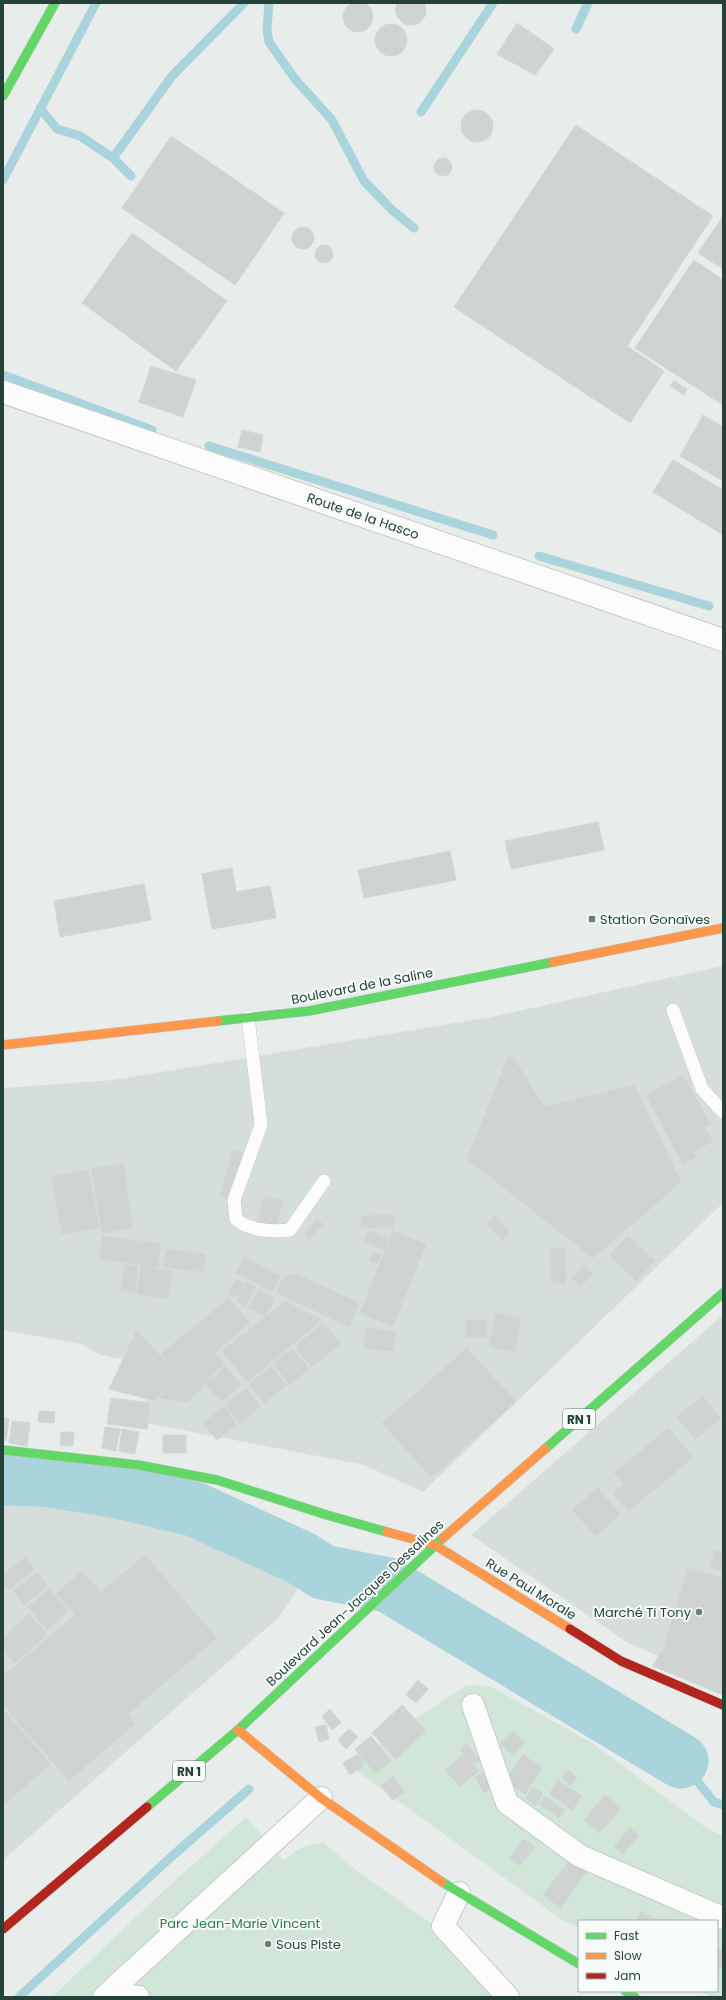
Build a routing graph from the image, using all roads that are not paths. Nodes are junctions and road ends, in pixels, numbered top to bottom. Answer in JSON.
{"nodes":[{"id":1,"x":55,"y":3,"type":"edge"},
{"id":2,"x":3,"y":96,"type":"edge"},
{"id":3,"x":3,"y":392,"type":"edge"},
{"id":4,"x":723,"y":640,"type":"edge"},
{"id":5,"x":723,"y":928,"type":"edge"},
{"id":6,"x":673,"y":1010,"type":"dead end"},
{"id":7,"x":248,"y":1017,"type":"junction"},
{"id":8,"x":3,"y":1046,"type":"edge"},
{"id":9,"x":723,"y":1112,"type":"edge"},
{"id":10,"x":324,"y":1181,"type":"dead end"},
{"id":11,"x":723,"y":1293,"type":"edge"},
{"id":12,"x":3,"y":1450,"type":"edge"},
{"id":13,"x":435,"y":1545,"type":"junction"},
{"id":14,"x":473,"y":1705,"type":"dead end"},
{"id":15,"x":723,"y":1705,"type":"edge"},
{"id":16,"x":238,"y":1730,"type":"junction"},
{"id":17,"x":321,"y":1798,"type":"junction"},
{"id":18,"x":459,"y":1893,"type":"junction"},
{"id":19,"x":723,"y":1918,"type":"edge"},
{"id":20,"x":3,"y":1929,"type":"edge"},
{"id":21,"x":578,"y":1963,"type":"edge"},
{"id":22,"x":106,"y":1995,"type":"edge"},
{"id":23,"x":138,"y":1997,"type":"edge"},
{"id":24,"x":508,"y":1997,"type":"edge"}],
"edges":[{"from":1,"to":2,"type":"main road"},
{"from":3,"to":4,"type":"street","name":"Route de la Hasco"},
{"from":5,"to":7,"type":"main road","name":"Boulevard de la Saline"},
{"from":6,"to":9,"type":"lane"},
{"from":7,"to":8,"type":"main road","name":"Boulevard de la Saline"},
{"from":7,"to":10,"type":"lane"},
{"from":11,"to":13,"type":"main road","name":"Boulevard Jean-Jacques Dessalines","number":"RN 1"},
{"from":12,"to":13,"type":"main road","name":"Rue Paul Morale"},
{"from":13,"to":15,"type":"main road","name":"Rue Paul Morale"},
{"from":13,"to":16,"type":"main road","name":"Boulevard Jean-Jacques Dessalines","number":"RN 1"},
{"from":14,"to":19,"type":"street"},
{"from":16,"to":17,"type":"main road"},
{"from":16,"to":20,"type":"main road","name":"Boulevard Jean-Jacques Dessalines","number":"RN 1"},
{"from":17,"to":18,"type":"main road"},
{"from":17,"to":22,"type":"street"},
{"from":18,"to":21,"type":"main road"},
{"from":18,"to":24,"type":"street"},
{"from":22,"to":23,"type":"street"}]}
